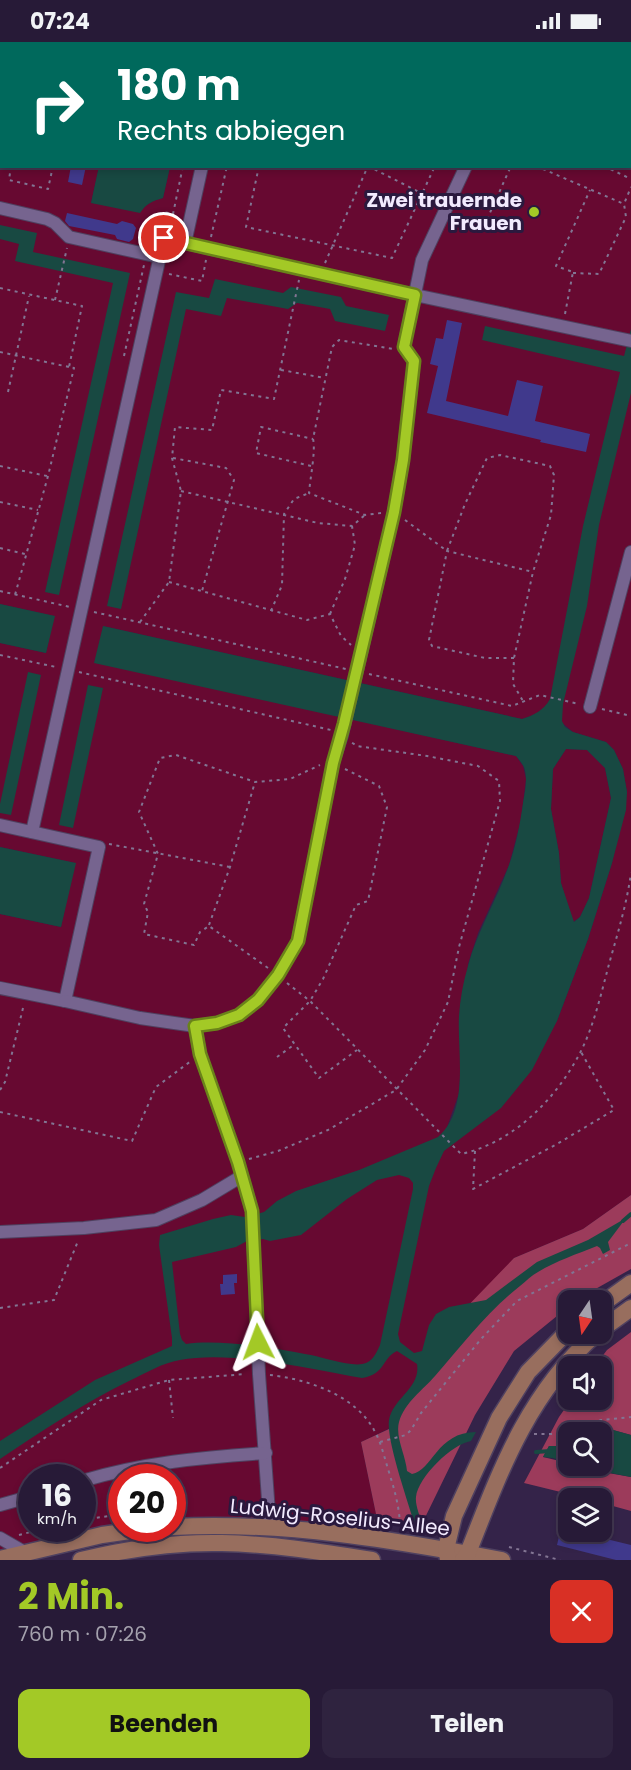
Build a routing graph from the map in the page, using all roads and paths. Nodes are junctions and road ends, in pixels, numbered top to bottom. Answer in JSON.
{"nodes":[{"id":1,"x":11,"y":168,"type":"edge"},
{"id":2,"x":53,"y":168,"type":"edge"},
{"id":3,"x":202,"y":168,"type":"edge"},
{"id":4,"x":226,"y":168,"type":"edge"},
{"id":5,"x":259,"y":168,"type":"edge"},
{"id":6,"x":367,"y":168,"type":"edge"},
{"id":7,"x":372,"y":168,"type":"edge"},
{"id":8,"x":434,"y":168,"type":"edge"},
{"id":9,"x":465,"y":168,"type":"edge"},
{"id":10,"x":510,"y":168,"type":"edge"},
{"id":11,"x":540,"y":168,"type":"edge"},
{"id":12,"x":608,"y":168,"type":"edge"},
{"id":13,"x":631,"y":179,"type":"edge"},
{"id":14,"x":631,"y":187,"type":"edge"},
{"id":15,"x":590,"y":190,"type":"junction"},
{"id":16,"x":423,"y":194,"type":"junction"},
{"id":17,"x":624,"y":204,"type":"junction"},
{"id":18,"x":0,"y":208,"type":"edge"},
{"id":19,"x":484,"y":226,"type":"dead end"},
{"id":20,"x":185,"y":243,"type":"junction"},
{"id":21,"x":332,"y":245,"type":"junction"},
{"id":22,"x":209,"y":248,"type":"junction"},
{"id":23,"x":66,"y":252,"type":"dead end"},
{"id":24,"x":159,"y":257,"type":"junction"},
{"id":25,"x":301,"y":269,"type":"junction"},
{"id":26,"x":322,"y":273,"type":"junction"},
{"id":27,"x":573,"y":273,"type":"junction"},
{"id":28,"x":167,"y":274,"type":"dead end"},
{"id":29,"x":0,"y":288,"type":"edge"},
{"id":30,"x":415,"y":295,"type":"junction"},
{"id":31,"x":29,"y":296,"type":"junction"},
{"id":32,"x":55,"y":300,"type":"junction"},
{"id":33,"x":562,"y":326,"type":"junction"},
{"id":34,"x":628,"y":340,"type":"edge"},
{"id":35,"x":404,"y":347,"type":"junction"},
{"id":36,"x":0,"y":352,"type":"edge"},
{"id":37,"x":17,"y":355,"type":"junction"},
{"id":38,"x":69,"y":367,"type":"junction"},
{"id":39,"x":281,"y":370,"type":"junction"},
{"id":40,"x":325,"y":378,"type":"junction"},
{"id":41,"x":8,"y":392,"type":"dead end"},
{"id":42,"x":313,"y":439,"type":"junction"},
{"id":43,"x":172,"y":458,"type":"junction"},
{"id":44,"x":0,"y":466,"type":"edge"},
{"id":45,"x":311,"y":466,"type":"junction"},
{"id":46,"x":48,"y":476,"type":"junction"},
{"id":47,"x":181,"y":491,"type":"junction"},
{"id":48,"x":309,"y":493,"type":"junction"},
{"id":49,"x":0,"y":501,"type":"edge"},
{"id":50,"x":228,"y":503,"type":"junction"},
{"id":51,"x":39,"y":510,"type":"junction"},
{"id":52,"x":394,"y":512,"type":"junction"},
{"id":53,"x":284,"y":514,"type":"junction"},
{"id":54,"x":365,"y":514,"type":"junction"},
{"id":55,"x":352,"y":526,"type":"junction"},
{"id":56,"x":0,"y":548,"type":"edge"},
{"id":57,"x":447,"y":551,"type":"junction"},
{"id":58,"x":631,"y":552,"type":"edge"},
{"id":59,"x":25,"y":554,"type":"junction"},
{"id":60,"x":533,"y":572,"type":"junction"},
{"id":61,"x":169,"y":582,"type":"junction"},
{"id":62,"x":0,"y":591,"type":"edge"},
{"id":63,"x":202,"y":591,"type":"junction"},
{"id":64,"x":15,"y":595,"type":"junction"},
{"id":65,"x":81,"y":610,"type":"junction"},
{"id":66,"x":271,"y":611,"type":"junction"},
{"id":67,"x":330,"y":614,"type":"junction"},
{"id":68,"x":140,"y":622,"type":"junction"},
{"id":69,"x":362,"y":649,"type":"junction"},
{"id":70,"x":0,"y":655,"type":"edge"},
{"id":71,"x":514,"y":658,"type":"junction"},
{"id":72,"x":67,"y":670,"type":"junction"},
{"id":73,"x":356,"y":674,"type":"junction"},
{"id":74,"x":523,"y":701,"type":"junction"},
{"id":75,"x":567,"y":702,"type":"dead end"},
{"id":76,"x":590,"y":707,"type":"dead end"},
{"id":77,"x":343,"y":730,"type":"junction"},
{"id":78,"x":333,"y":763,"type":"junction"},
{"id":79,"x":255,"y":782,"type":"junction"},
{"id":80,"x":0,"y":825,"type":"edge"},
{"id":81,"x":32,"y":832,"type":"junction"},
{"id":82,"x":99,"y":847,"type":"junction"},
{"id":83,"x":158,"y":854,"type":"junction"},
{"id":84,"x":230,"y":867,"type":"junction"},
{"id":85,"x":631,"y":873,"type":"edge"},
{"id":86,"x":630,"y":894,"type":"edge"},
{"id":87,"x":209,"y":926,"type":"junction"},
{"id":88,"x":278,"y":975,"type":"junction"},
{"id":89,"x":0,"y":988,"type":"edge"},
{"id":90,"x":26,"y":994,"type":"junction"},
{"id":91,"x":65,"y":1001,"type":"junction"},
{"id":92,"x":310,"y":1001,"type":"junction"},
{"id":93,"x":195,"y":1026,"type":"junction"},
{"id":94,"x":295,"y":1044,"type":"junction"},
{"id":95,"x":357,"y":1050,"type":"junction"},
{"id":96,"x":581,"y":1052,"type":"junction"},
{"id":97,"x":200,"y":1054,"type":"junction"},
{"id":98,"x":277,"y":1057,"type":"dead end"},
{"id":99,"x":0,"y":1080,"type":"edge"},
{"id":100,"x":5,"y":1082,"type":"junction"},
{"id":101,"x":0,"y":1090,"type":"edge"},
{"id":102,"x":396,"y":1090,"type":"junction"},
{"id":103,"x":0,"y":1112,"type":"edge"},
{"id":104,"x":475,"y":1151,"type":"junction"},
{"id":105,"x":238,"y":1162,"type":"junction"},
{"id":106,"x":242,"y":1176,"type":"junction"},
{"id":107,"x":84,"y":1227,"type":"junction"},
{"id":108,"x":0,"y":1232,"type":"edge"},
{"id":109,"x":631,"y":1243,"type":"edge"},
{"id":110,"x":631,"y":1283,"type":"edge"},
{"id":111,"x":612,"y":1297,"type":"edge"},
{"id":112,"x":0,"y":1308,"type":"edge"},
{"id":113,"x":631,"y":1308,"type":"edge"},
{"id":114,"x":612,"y":1322,"type":"edge"},
{"id":115,"x":558,"y":1341,"type":"edge"},
{"id":116,"x":585,"y":1344,"type":"edge"},
{"id":117,"x":259,"y":1369,"type":"junction"},
{"id":118,"x":169,"y":1380,"type":"junction"},
{"id":119,"x":631,"y":1417,"type":"edge"},
{"id":120,"x":173,"y":1418,"type":"dead end"},
{"id":121,"x":520,"y":1433,"type":"junction"},
{"id":122,"x":380,"y":1442,"type":"junction"},
{"id":123,"x":266,"y":1454,"type":"junction"},
{"id":124,"x":0,"y":1468,"type":"edge"},
{"id":125,"x":96,"y":1477,"type":"edge"},
{"id":126,"x":18,"y":1500,"type":"edge"},
{"id":127,"x":0,"y":1505,"type":"edge"},
{"id":128,"x":400,"y":1524,"type":"dead end"},
{"id":129,"x":451,"y":1525,"type":"junction"},
{"id":130,"x":186,"y":1526,"type":"edge"},
{"id":131,"x":270,"y":1527,"type":"junction"},
{"id":132,"x":419,"y":1530,"type":"dead end"},
{"id":133,"x":108,"y":1534,"type":"edge"},
{"id":134,"x":18,"y":1535,"type":"edge"},
{"id":135,"x":2,"y":1539,"type":"edge"},
{"id":136,"x":501,"y":1552,"type":"edge"},
{"id":137,"x":26,"y":1553,"type":"junction"},
{"id":138,"x":447,"y":1555,"type":"edge"},
{"id":139,"x":466,"y":1557,"type":"edge"},
{"id":140,"x":0,"y":1559,"type":"edge"},
{"id":141,"x":81,"y":1560,"type":"edge"},
{"id":142,"x":372,"y":1560,"type":"edge"},
{"id":143,"x":560,"y":1560,"type":"edge"}],
"edges":[{"from":1,"to":2,"type":"path"},
{"from":3,"to":20,"type":"lane"},
{"from":4,"to":22,"type":"path"},
{"from":5,"to":21,"type":"path"},
{"from":6,"to":21,"type":"path"},
{"from":7,"to":16,"type":"path"},
{"from":8,"to":16,"type":"path"},
{"from":9,"to":30,"type":"lane"},
{"from":10,"to":19,"type":"path"},
{"from":11,"to":15,"type":"path"},
{"from":12,"to":13,"type":"path"},
{"from":14,"to":17,"type":"path"},
{"from":15,"to":17,"type":"path"},
{"from":15,"to":27,"type":"path"},
{"from":16,"to":21,"type":"path"},
{"from":17,"to":27,"type":"path"},
{"from":18,"to":24,"type":"lane"},
{"from":20,"to":22,"type":"lane"},
{"from":20,"to":24,"type":"lane"},
{"from":21,"to":26,"type":"path"},
{"from":22,"to":25,"type":"lane"},
{"from":22,"to":28,"type":"path"},
{"from":23,"to":32,"type":"path"},
{"from":24,"to":65,"type":"lane"},
{"from":25,"to":26,"type":"lane"},
{"from":25,"to":39,"type":"path"},
{"from":26,"to":30,"type":"lane"},
{"from":27,"to":33,"type":"path"},
{"from":29,"to":31,"type":"path"},
{"from":30,"to":33,"type":"lane"},
{"from":30,"to":35,"type":"lane"},
{"from":31,"to":32,"type":"path"},
{"from":31,"to":37,"type":"path"},
{"from":32,"to":38,"type":"path"},
{"from":33,"to":34,"type":"lane"},
{"from":35,"to":40,"type":"path"},
{"from":35,"to":52,"type":"lane"},
{"from":36,"to":37,"type":"path"},
{"from":37,"to":38,"type":"path"},
{"from":37,"to":41,"type":"path"},
{"from":38,"to":46,"type":"path"},
{"from":39,"to":40,"type":"path"},
{"from":39,"to":43,"type":"path"},
{"from":40,"to":42,"type":"path"},
{"from":42,"to":45,"type":"path"},
{"from":42,"to":45,"type":"path"},
{"from":43,"to":47,"type":"path"},
{"from":43,"to":50,"type":"path"},
{"from":44,"to":46,"type":"path"},
{"from":45,"to":48,"type":"path"},
{"from":46,"to":51,"type":"path"},
{"from":47,"to":50,"type":"path"},
{"from":47,"to":61,"type":"path"},
{"from":48,"to":53,"type":"path"},
{"from":48,"to":54,"type":"path"},
{"from":49,"to":51,"type":"path"},
{"from":50,"to":53,"type":"path"},
{"from":50,"to":63,"type":"path"},
{"from":51,"to":59,"type":"path"},
{"from":52,"to":54,"type":"path"},
{"from":52,"to":57,"type":"path"},
{"from":52,"to":69,"type":"lane"},
{"from":53,"to":55,"type":"path"},
{"from":53,"to":66,"type":"path"},
{"from":54,"to":55,"type":"path"},
{"from":55,"to":67,"type":"path"},
{"from":56,"to":59,"type":"path"},
{"from":57,"to":60,"type":"path"},
{"from":57,"to":60,"type":"path"},
{"from":57,"to":71,"type":"path"},
{"from":58,"to":76,"type":"lane"},
{"from":59,"to":64,"type":"path"},
{"from":60,"to":71,"type":"path"},
{"from":61,"to":63,"type":"path"},
{"from":61,"to":68,"type":"path"},
{"from":62,"to":64,"type":"path"},
{"from":63,"to":66,"type":"path"},
{"from":64,"to":65,"type":"path"},
{"from":65,"to":68,"type":"path"},
{"from":65,"to":72,"type":"lane"},
{"from":66,"to":67,"type":"path"},
{"from":67,"to":69,"type":"path"},
{"from":68,"to":73,"type":"path"},
{"from":69,"to":73,"type":"lane"},
{"from":70,"to":72,"type":"path"},
{"from":71,"to":74,"type":"path"},
{"from":72,"to":77,"type":"path"},
{"from":72,"to":81,"type":"lane"},
{"from":73,"to":74,"type":"path"},
{"from":73,"to":77,"type":"lane"},
{"from":74,"to":75,"type":"path"},
{"from":77,"to":78,"type":"lane"},
{"from":77,"to":102,"type":"path"},
{"from":78,"to":79,"type":"path"},
{"from":78,"to":88,"type":"lane"},
{"from":78,"to":92,"type":"path"},
{"from":79,"to":83,"type":"path"},
{"from":79,"to":84,"type":"path"},
{"from":80,"to":81,"type":"lane"},
{"from":81,"to":82,"type":"lane"},
{"from":82,"to":83,"type":"path"},
{"from":82,"to":91,"type":"lane"},
{"from":83,"to":84,"type":"path"},
{"from":83,"to":87,"type":"path"},
{"from":84,"to":87,"type":"path"},
{"from":85,"to":86,"type":"path"},
{"from":86,"to":96,"type":"path"},
{"from":87,"to":88,"type":"path"},
{"from":88,"to":92,"type":"path"},
{"from":88,"to":93,"type":"lane"},
{"from":89,"to":90,"type":"lane"},
{"from":90,"to":91,"type":"lane"},
{"from":90,"to":100,"type":"path"},
{"from":91,"to":93,"type":"lane"},
{"from":92,"to":94,"type":"path"},
{"from":92,"to":95,"type":"path"},
{"from":93,"to":97,"type":"lane"},
{"from":94,"to":95,"type":"path"},
{"from":94,"to":98,"type":"path"},
{"from":95,"to":102,"type":"path"},
{"from":96,"to":104,"type":"path"},
{"from":96,"to":104,"type":"path"},
{"from":97,"to":103,"type":"path"},
{"from":97,"to":105,"type":"lane"},
{"from":99,"to":100,"type":"path"},
{"from":100,"to":101,"type":"path"},
{"from":102,"to":104,"type":"path"},
{"from":102,"to":105,"type":"path"},
{"from":105,"to":106,"type":"lane"},
{"from":106,"to":107,"type":"lane"},
{"from":106,"to":117,"type":"lane"},
{"from":107,"to":108,"type":"lane"},
{"from":107,"to":112,"type":"path"},
{"from":109,"to":122,"type":"path"},
{"from":110,"to":111,"type":"main road"},
{"from":113,"to":114,"type":"main road"},
{"from":115,"to":129,"type":"main road"},
{"from":116,"to":121,"type":"main road"},
{"from":117,"to":118,"type":"path"},
{"from":117,"to":122,"type":"path"},
{"from":117,"to":123,"type":"lane"},
{"from":118,"to":120,"type":"path"},
{"from":118,"to":124,"type":"path"},
{"from":119,"to":121,"type":"path"},
{"from":121,"to":139,"type":"main road"},
{"from":122,"to":128,"type":"path"},
{"from":123,"to":125,"type":"lane"},
{"from":123,"to":131,"type":"lane"},
{"from":126,"to":127,"type":"lane"},
{"from":129,"to":132,"type":"path"},
{"from":129,"to":138,"type":"main road"},
{"from":130,"to":131,"type":"main road","name":"Ludwig-Roselius-Allee"},
{"from":131,"to":138,"type":"main road","name":"Ludwig-Roselius-Allee"},
{"from":133,"to":137,"type":"main road"},
{"from":134,"to":135,"type":"path"},
{"from":135,"to":137,"type":"lane"},
{"from":136,"to":139,"type":"main road","name":"Ludwig-Roselius-Allee"},
{"from":136,"to":143,"type":"path"},
{"from":137,"to":140,"type":"main road"},
{"from":138,"to":139,"type":"main road","name":"Ludwig-Roselius-Allee"},
{"from":141,"to":142,"type":"main road","name":"Ludwig-Roselius-Allee"}]}
